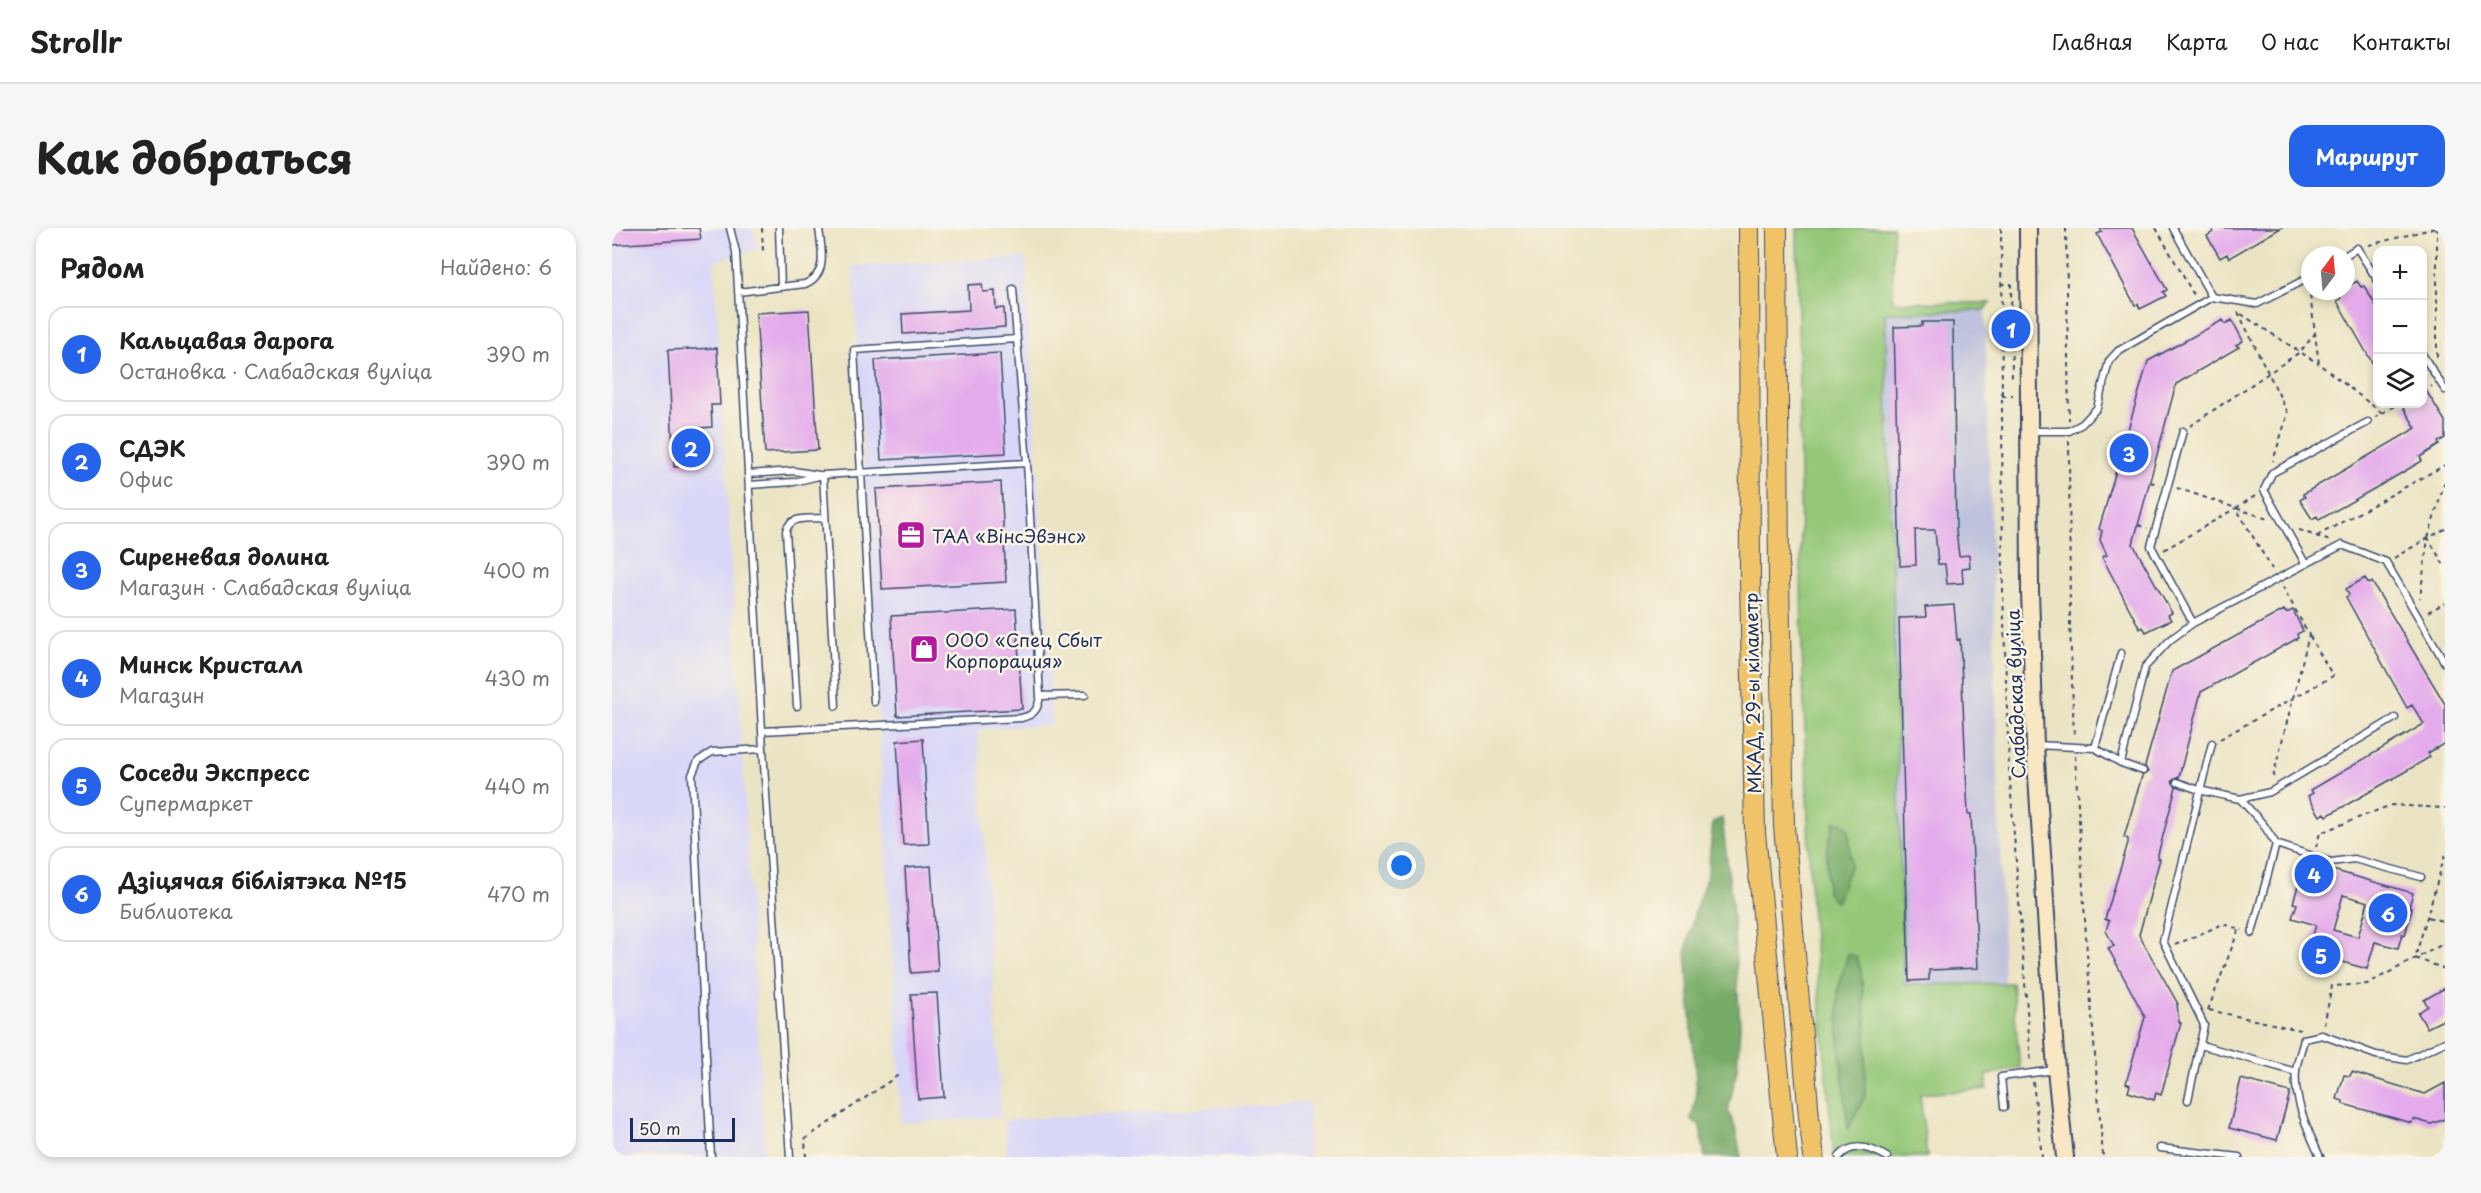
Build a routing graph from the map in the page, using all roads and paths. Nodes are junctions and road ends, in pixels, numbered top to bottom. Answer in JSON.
{"nodes":[{"id":1,"x":730,"y":228,"type":"edge"},
{"id":2,"x":762,"y":228,"type":"edge"},
{"id":3,"x":779,"y":228,"type":"edge"},
{"id":4,"x":819,"y":228,"type":"edge"},
{"id":5,"x":1749,"y":228,"type":"edge"},
{"id":6,"x":1777,"y":228,"type":"edge"},
{"id":7,"x":2001,"y":228,"type":"edge"},
{"id":8,"x":2028,"y":228,"type":"edge"},
{"id":9,"x":2066,"y":228,"type":"edge"},
{"id":10,"x":2156,"y":228,"type":"edge"},
{"id":11,"x":2173,"y":228,"type":"edge"},
{"id":12,"x":2436,"y":228,"type":"edge"},
{"id":13,"x":2357,"y":248,"type":"joint"},
{"id":14,"x":763,"y":252,"type":"dead end"},
{"id":15,"x":2373,"y":273,"type":"edge"},
{"id":16,"x":2301,"y":282,"type":"edge"},
{"id":17,"x":2001,"y":284,"type":"junction"},
{"id":18,"x":782,"y":287,"type":"junction"},
{"id":19,"x":1013,"y":289,"type":"dead end"},
{"id":20,"x":738,"y":292,"type":"junction"},
{"id":21,"x":2212,"y":297,"type":"junction"},
{"id":22,"x":2312,"y":300,"type":"edge"},
{"id":23,"x":2199,"y":305,"type":"junction"},
{"id":24,"x":2240,"y":314,"type":"junction"},
{"id":25,"x":2317,"y":331,"type":"junction"},
{"id":26,"x":1017,"y":339,"type":"junction"},
{"id":27,"x":2300,"y":352,"type":"junction"},
{"id":28,"x":2427,"y":362,"type":"edge"},
{"id":29,"x":2319,"y":364,"type":"junction"},
{"id":30,"x":2268,"y":374,"type":"junction"},
{"id":31,"x":2437,"y":378,"type":"junction"},
{"id":32,"x":2445,"y":390,"type":"edge"},
{"id":33,"x":2002,"y":396,"type":"junction"},
{"id":34,"x":2391,"y":408,"type":"edge"},
{"id":35,"x":2382,"y":413,"type":"junction"},
{"id":36,"x":2368,"y":422,"type":"joint"},
{"id":37,"x":2031,"y":431,"type":"junction"},
{"id":38,"x":2069,"y":431,"type":"junction"},
{"id":39,"x":2183,"y":431,"type":"joint"},
{"id":40,"x":1026,"y":463,"type":"junction"},
{"id":41,"x":2445,"y":465,"type":"edge"},
{"id":42,"x":861,"y":473,"type":"junction"},
{"id":43,"x":748,"y":474,"type":"junction"},
{"id":44,"x":823,"y":475,"type":"junction"},
{"id":45,"x":2445,"y":481,"type":"edge"},
{"id":46,"x":2150,"y":482,"type":"dead end"},
{"id":47,"x":749,"y":485,"type":"junction"},
{"id":48,"x":2160,"y":485,"type":"dead end"},
{"id":49,"x":2168,"y":485,"type":"junction"},
{"id":50,"x":2264,"y":490,"type":"junction"},
{"id":51,"x":2236,"y":508,"type":"junction"},
{"id":52,"x":825,"y":518,"type":"junction"},
{"id":53,"x":2283,"y":524,"type":"junction"},
{"id":54,"x":2445,"y":529,"type":"edge"},
{"id":55,"x":2428,"y":538,"type":"junction"},
{"id":56,"x":2156,"y":555,"type":"junction"},
{"id":57,"x":2386,"y":562,"type":"junction"},
{"id":58,"x":2305,"y":563,"type":"junction"},
{"id":59,"x":2445,"y":567,"type":"edge"},
{"id":60,"x":2278,"y":579,"type":"junction"},
{"id":61,"x":2445,"y":603,"type":"edge"},
{"id":62,"x":2417,"y":618,"type":"junction"},
{"id":63,"x":2193,"y":623,"type":"junction"},
{"id":64,"x":2309,"y":635,"type":"junction"},
{"id":65,"x":2121,"y":654,"type":"dead end"},
{"id":66,"x":2445,"y":663,"type":"edge"},
{"id":67,"x":1085,"y":695,"type":"dead end"},
{"id":68,"x":1040,"y":696,"type":"junction"},
{"id":69,"x":2292,"y":698,"type":"junction"},
{"id":70,"x":874,"y":702,"type":"dead end"},
{"id":71,"x":797,"y":706,"type":"dead end"},
{"id":72,"x":836,"y":706,"type":"dead end"},
{"id":73,"x":2395,"y":718,"type":"dead end"},
{"id":74,"x":762,"y":731,"type":"junction"},
{"id":75,"x":2212,"y":743,"type":"joint"},
{"id":76,"x":2036,"y":746,"type":"junction"},
{"id":77,"x":2075,"y":747,"type":"junction"},
{"id":78,"x":2095,"y":748,"type":"junction"},
{"id":79,"x":763,"y":749,"type":"junction"},
{"id":80,"x":2121,"y":763,"type":"junction"},
{"id":81,"x":2144,"y":771,"type":"dead end"},
{"id":82,"x":2177,"y":782,"type":"dead end"},
{"id":83,"x":2199,"y":790,"type":"junction"},
{"id":84,"x":2270,"y":792,"type":"junction"},
{"id":85,"x":2240,"y":799,"type":"junction"},
{"id":86,"x":2445,"y":808,"type":"edge"},
{"id":87,"x":2276,"y":844,"type":"junction"},
{"id":88,"x":2445,"y":855,"type":"edge"},
{"id":89,"x":2313,"y":856,"type":"junction"},
{"id":90,"x":2421,"y":878,"type":"dead end"},
{"id":91,"x":2427,"y":917,"type":"junction"},
{"id":92,"x":2445,"y":922,"type":"edge"},
{"id":93,"x":2239,"y":929,"type":"junction"},
{"id":94,"x":2252,"y":933,"type":"joint"},
{"id":95,"x":2445,"y":943,"type":"edge"},
{"id":96,"x":2167,"y":949,"type":"junction"},
{"id":97,"x":2415,"y":958,"type":"junction"},
{"id":98,"x":2445,"y":969,"type":"edge"},
{"id":99,"x":2194,"y":1006,"type":"junction"},
{"id":100,"x":2208,"y":1010,"type":"junction"},
{"id":101,"x":2322,"y":1035,"type":"junction"},
{"id":102,"x":2445,"y":1042,"type":"edge"},
{"id":103,"x":2201,"y":1045,"type":"junction"},
{"id":104,"x":2056,"y":1070,"type":"junction"},
{"id":105,"x":2296,"y":1072,"type":"junction"},
{"id":106,"x":900,"y":1074,"type":"dead end"},
{"id":107,"x":2032,"y":1074,"type":"junction"},
{"id":108,"x":2188,"y":1100,"type":"dead end"},
{"id":109,"x":2004,"y":1107,"type":"dead end"},
{"id":110,"x":2160,"y":1148,"type":"dead end"},
{"id":111,"x":2318,"y":1156,"type":"edge"},
{"id":112,"x":711,"y":1157,"type":"edge"},
{"id":113,"x":790,"y":1157,"type":"edge"},
{"id":114,"x":806,"y":1157,"type":"edge"},
{"id":115,"x":1787,"y":1157,"type":"edge"},
{"id":116,"x":1814,"y":1157,"type":"edge"},
{"id":117,"x":1839,"y":1157,"type":"edge"},
{"id":118,"x":1887,"y":1157,"type":"edge"},
{"id":119,"x":2042,"y":1157,"type":"edge"},
{"id":120,"x":2065,"y":1157,"type":"edge"},
{"id":121,"x":2103,"y":1157,"type":"edge"},
{"id":122,"x":2239,"y":1157,"type":"edge"}],
"edges":[{"from":1,"to":20,"type":"lane"},
{"from":2,"to":14,"type":"path"},
{"from":3,"to":18,"type":"lane"},
{"from":4,"to":18,"type":"lane"},
{"from":5,"to":115,"type":"highway","name":"МКАД, 29-ы кіламетр"},
{"from":6,"to":116,"type":"highway","name":"МКАД, 29-ы кіламетр"},
{"from":7,"to":17,"type":"path"},
{"from":8,"to":37,"type":"main road","name":"Слабадская вуліца"},
{"from":9,"to":38,"type":"path"},
{"from":10,"to":23,"type":"path"},
{"from":11,"to":21,"type":"lane"},
{"from":12,"to":13,"type":"path"},
{"from":12,"to":31,"type":"path"},
{"from":13,"to":15,"type":"lane"},
{"from":16,"to":21,"type":"lane"},
{"from":17,"to":33,"type":"path"},
{"from":17,"to":33,"type":"path"},
{"from":18,"to":20,"type":"lane"},
{"from":19,"to":26,"type":"lane"},
{"from":20,"to":43,"type":"lane"},
{"from":21,"to":23,"type":"lane"},
{"from":21,"to":24,"type":"path"},
{"from":22,"to":25,"type":"path"},
{"from":23,"to":38,"type":"lane"},
{"from":24,"to":27,"type":"path"},
{"from":24,"to":30,"type":"path"},
{"from":25,"to":27,"type":"path"},
{"from":25,"to":29,"type":"path"},
{"from":26,"to":40,"type":"lane"},
{"from":26,"to":42,"type":"lane"},
{"from":27,"to":29,"type":"path"},
{"from":27,"to":30,"type":"path"},
{"from":28,"to":31,"type":"lane"},
{"from":29,"to":35,"type":"path"},
{"from":30,"to":39,"type":"path"},
{"from":30,"to":50,"type":"path"},
{"from":31,"to":32,"type":"lane"},
{"from":33,"to":107,"type":"path"},
{"from":34,"to":35,"type":"path"},
{"from":35,"to":36,"type":"path"},
{"from":36,"to":50,"type":"lane"},
{"from":37,"to":38,"type":"lane"},
{"from":37,"to":76,"type":"main road","name":"Слабадская вуліца"},
{"from":38,"to":77,"type":"path"},
{"from":39,"to":49,"type":"lane"},
{"from":40,"to":42,"type":"lane"},
{"from":40,"to":68,"type":"lane"},
{"from":41,"to":53,"type":"path"},
{"from":42,"to":44,"type":"lane"},
{"from":42,"to":70,"type":"lane"},
{"from":43,"to":44,"type":"lane"},
{"from":43,"to":47,"type":"lane"},
{"from":44,"to":47,"type":"lane"},
{"from":44,"to":52,"type":"lane"},
{"from":45,"to":55,"type":"path"},
{"from":46,"to":48,"type":"path"},
{"from":47,"to":74,"type":"lane"},
{"from":49,"to":51,"type":"path"},
{"from":49,"to":56,"type":"lane"},
{"from":50,"to":51,"type":"path"},
{"from":50,"to":53,"type":"lane"},
{"from":51,"to":53,"type":"path"},
{"from":51,"to":56,"type":"path"},
{"from":51,"to":60,"type":"path"},
{"from":52,"to":71,"type":"lane"},
{"from":52,"to":72,"type":"lane"},
{"from":53,"to":58,"type":"lane"},
{"from":54,"to":55,"type":"path"},
{"from":55,"to":57,"type":"path"},
{"from":55,"to":59,"type":"path"},
{"from":55,"to":62,"type":"path"},
{"from":56,"to":63,"type":"lane"},
{"from":57,"to":58,"type":"lane"},
{"from":57,"to":62,"type":"lane"},
{"from":58,"to":60,"type":"lane"},
{"from":60,"to":63,"type":"lane"},
{"from":60,"to":64,"type":"path"},
{"from":61,"to":62,"type":"path"},
{"from":62,"to":66,"type":"lane"},
{"from":63,"to":80,"type":"lane"},
{"from":64,"to":69,"type":"path"},
{"from":64,"to":69,"type":"path"},
{"from":65,"to":78,"type":"lane"},
{"from":67,"to":68,"type":"lane"},
{"from":68,"to":74,"type":"lane"},
{"from":69,"to":75,"type":"path"},
{"from":69,"to":84,"type":"path"},
{"from":73,"to":84,"type":"lane"},
{"from":74,"to":79,"type":"lane"},
{"from":75,"to":83,"type":"lane"},
{"from":76,"to":77,"type":"lane"},
{"from":76,"to":104,"type":"main road","name":"Слабадская вуліца"},
{"from":77,"to":78,"type":"lane"},
{"from":77,"to":121,"type":"path"},
{"from":78,"to":80,"type":"lane"},
{"from":79,"to":112,"type":"lane"},
{"from":79,"to":113,"type":"lane"},
{"from":80,"to":81,"type":"lane"},
{"from":82,"to":83,"type":"lane"},
{"from":83,"to":85,"type":"lane"},
{"from":83,"to":96,"type":"lane"},
{"from":84,"to":85,"type":"lane"},
{"from":85,"to":87,"type":"lane"},
{"from":86,"to":89,"type":"path"},
{"from":87,"to":89,"type":"lane"},
{"from":87,"to":94,"type":"lane"},
{"from":88,"to":91,"type":"path"},
{"from":89,"to":90,"type":"lane"},
{"from":91,"to":92,"type":"path"},
{"from":91,"to":97,"type":"path"},
{"from":93,"to":94,"type":"path"},
{"from":93,"to":96,"type":"path"},
{"from":93,"to":100,"type":"path"},
{"from":95,"to":97,"type":"path"},
{"from":96,"to":99,"type":"lane"},
{"from":97,"to":98,"type":"path"},
{"from":97,"to":101,"type":"path"},
{"from":99,"to":100,"type":"path"},
{"from":99,"to":103,"type":"lane"},
{"from":100,"to":101,"type":"path"},
{"from":101,"to":102,"type":"lane"},
{"from":101,"to":105,"type":"lane"},
{"from":103,"to":105,"type":"lane"},
{"from":103,"to":108,"type":"lane"},
{"from":104,"to":107,"type":"lane"},
{"from":104,"to":120,"type":"main road","name":"Слабадская вуліца"},
{"from":105,"to":111,"type":"lane"},
{"from":106,"to":114,"type":"path"},
{"from":107,"to":109,"type":"lane"},
{"from":107,"to":119,"type":"path"},
{"from":110,"to":122,"type":"lane"},
{"from":117,"to":118,"type":"lane"}]}
